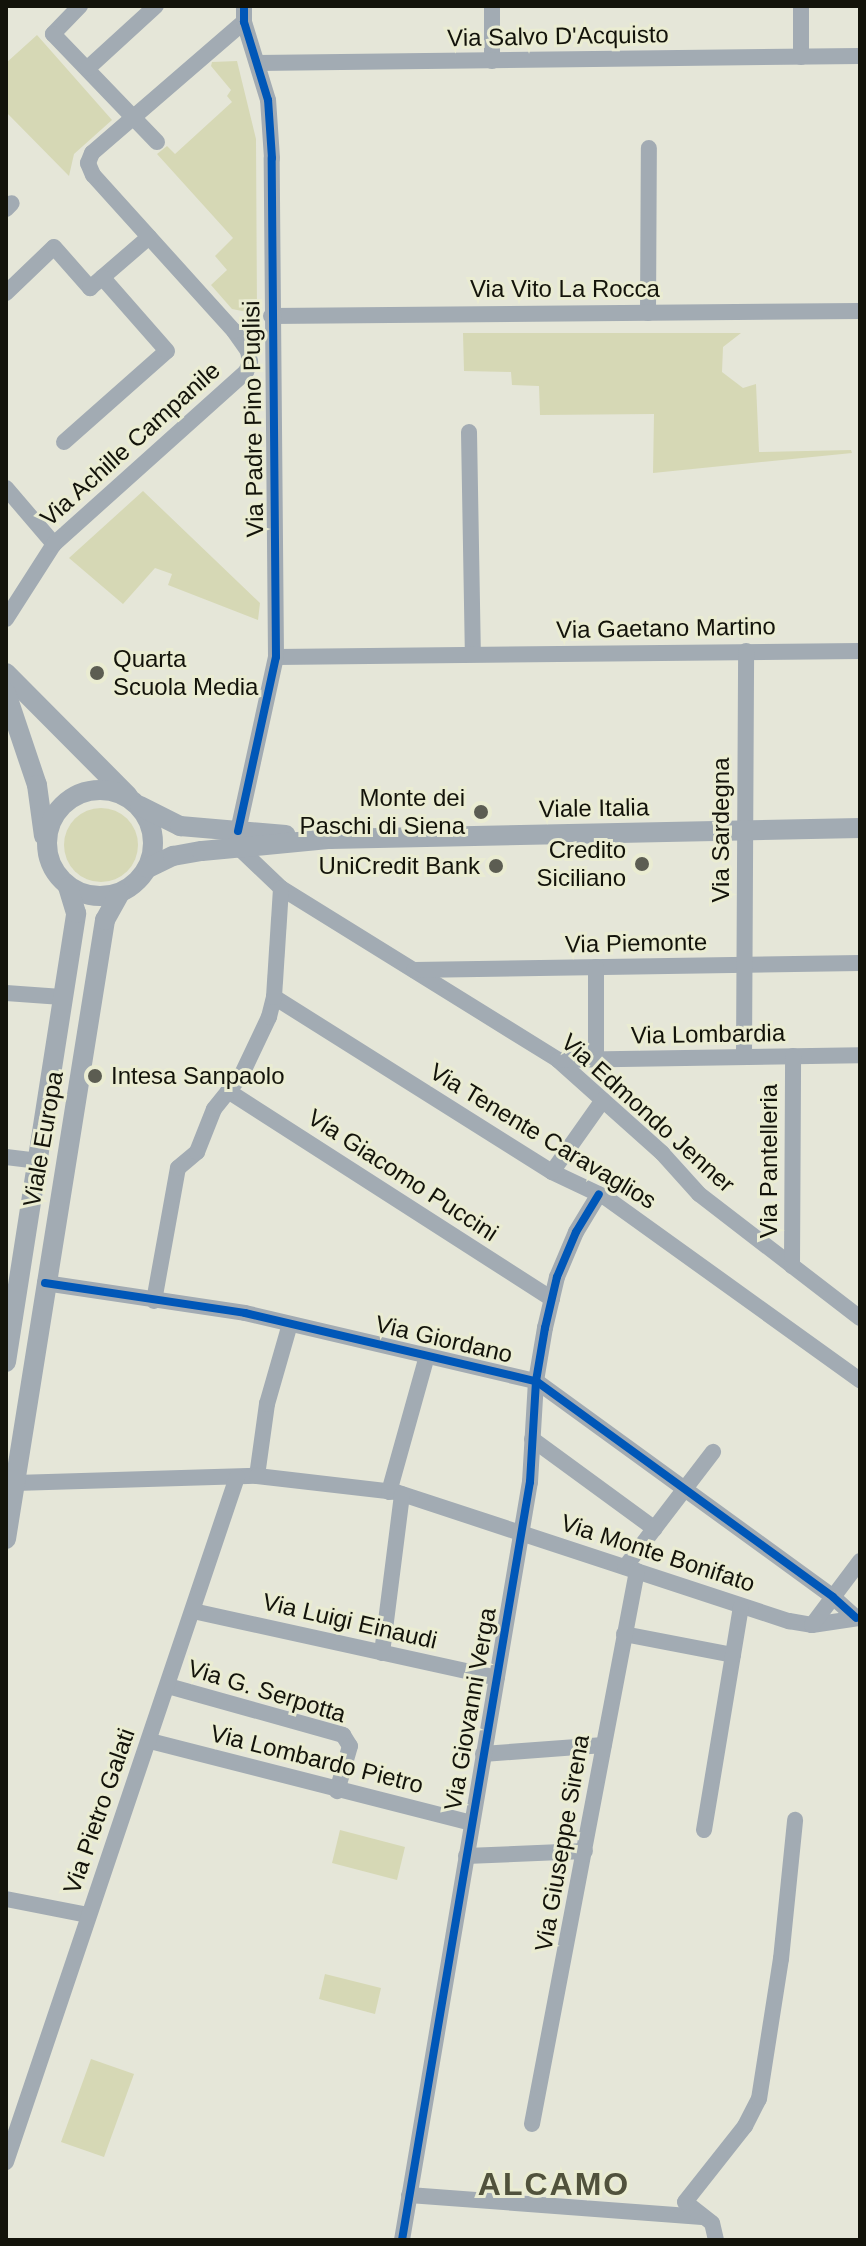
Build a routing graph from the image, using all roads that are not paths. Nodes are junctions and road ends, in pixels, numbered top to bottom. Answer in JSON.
{"nodes":[{"id":1,"x":80,"y":6,"type":"edge"},
{"id":2,"x":156,"y":6,"type":"edge"},
{"id":3,"x":492,"y":6,"type":"edge"},
{"id":4,"x":801,"y":6,"type":"edge"},
{"id":5,"x":244,"y":14,"type":"edge"},
{"id":6,"x":860,"y":56,"type":"edge"},
{"id":7,"x":801,"y":57,"type":"junction"},
{"id":8,"x":492,"y":61,"type":"junction"},
{"id":9,"x":257,"y":63,"type":"junction"},
{"id":10,"x":88,"y":68,"type":"junction"},
{"id":11,"x":133,"y":118,"type":"junction"},
{"id":12,"x":157,"y":142,"type":"dead end"},
{"id":13,"x":649,"y":148,"type":"dead end"},
{"id":14,"x":149,"y":237,"type":"junction"},
{"id":15,"x":102,"y":277,"type":"junction"},
{"id":16,"x":6,"y":293,"type":"edge"},
{"id":17,"x":860,"y":311,"type":"edge"},
{"id":18,"x":648,"y":313,"type":"junction"},
{"id":19,"x":271,"y":316,"type":"junction"},
{"id":20,"x":469,"y":432,"type":"dead end"},
{"id":21,"x":64,"y":442,"type":"dead end"},
{"id":22,"x":6,"y":488,"type":"edge"},
{"id":23,"x":54,"y":544,"type":"junction"},
{"id":24,"x":6,"y":619,"type":"edge"},
{"id":25,"x":746,"y":651,"type":"junction"},
{"id":26,"x":860,"y":651,"type":"edge"},
{"id":27,"x":473,"y":654,"type":"junction"},
{"id":28,"x":276,"y":657,"type":"junction"},
{"id":29,"x":6,"y":673,"type":"edge"},
{"id":30,"x":7,"y":705,"type":"edge"},
{"id":31,"x":135,"y":802,"type":"junction"},
{"id":32,"x":860,"y":828,"type":"edge"},
{"id":33,"x":746,"y":830,"type":"junction"},
{"id":34,"x":238,"y":840,"type":"junction"},
{"id":35,"x":46,"y":846,"type":"junction"},
{"id":36,"x":148,"y":868,"type":"junction"},
{"id":37,"x":68,"y":887,"type":"junction"},
{"id":38,"x":281,"y":888,"type":"junction"},
{"id":39,"x":120,"y":893,"type":"junction"},
{"id":40,"x":860,"y":963,"type":"edge"},
{"id":41,"x":745,"y":965,"type":"junction"},
{"id":42,"x":596,"y":967,"type":"junction"},
{"id":43,"x":413,"y":970,"type":"junction"},
{"id":44,"x":6,"y":993,"type":"edge"},
{"id":45,"x":62,"y":997,"type":"junction"},
{"id":46,"x":274,"y":997,"type":"junction"},
{"id":47,"x":860,"y":1055,"type":"edge"},
{"id":48,"x":793,"y":1056,"type":"junction"},
{"id":49,"x":744,"y":1057,"type":"junction"},
{"id":50,"x":558,"y":1060,"type":"junction"},
{"id":51,"x":596,"y":1060,"type":"junction"},
{"id":52,"x":228,"y":1091,"type":"junction"},
{"id":53,"x":603,"y":1100,"type":"junction"},
{"id":54,"x":6,"y":1157,"type":"edge"},
{"id":55,"x":37,"y":1161,"type":"junction"},
{"id":56,"x":552,"y":1172,"type":"junction"},
{"id":57,"x":599,"y":1194,"type":"junction"},
{"id":58,"x":792,"y":1266,"type":"junction"},
{"id":59,"x":45,"y":1283,"type":"junction"},
{"id":60,"x":552,"y":1299,"type":"junction"},
{"id":61,"x":154,"y":1301,"type":"junction"},
{"id":62,"x":860,"y":1318,"type":"edge"},
{"id":63,"x":290,"y":1324,"type":"junction"},
{"id":64,"x":427,"y":1356,"type":"junction"},
{"id":65,"x":6,"y":1362,"type":"edge"},
{"id":66,"x":860,"y":1380,"type":"edge"},
{"id":67,"x":536,"y":1381,"type":"junction"},
{"id":68,"x":532,"y":1439,"type":"junction"},
{"id":69,"x":713,"y":1452,"type":"dead end"},
{"id":70,"x":257,"y":1476,"type":"junction"},
{"id":71,"x":237,"y":1477,"type":"junction"},
{"id":72,"x":15,"y":1483,"type":"junction"},
{"id":73,"x":685,"y":1489,"type":"junction"},
{"id":74,"x":395,"y":1493,"type":"junction"},
{"id":75,"x":655,"y":1529,"type":"junction"},
{"id":76,"x":520,"y":1533,"type":"junction"},
{"id":77,"x":6,"y":1539,"type":"edge"},
{"id":78,"x":860,"y":1561,"type":"edge"},
{"id":79,"x":631,"y":1569,"type":"junction"},
{"id":80,"x":833,"y":1597,"type":"junction"},
{"id":81,"x":741,"y":1607,"type":"junction"},
{"id":82,"x":193,"y":1611,"type":"junction"},
{"id":83,"x":858,"y":1618,"type":"edge"},
{"id":84,"x":812,"y":1625,"type":"junction"},
{"id":85,"x":624,"y":1634,"type":"junction"},
{"id":86,"x":382,"y":1653,"type":"junction"},
{"id":87,"x":733,"y":1655,"type":"junction"},
{"id":88,"x":497,"y":1678,"type":"junction"},
{"id":89,"x":168,"y":1686,"type":"junction"},
{"id":90,"x":150,"y":1741,"type":"junction"},
{"id":91,"x":604,"y":1745,"type":"junction"},
{"id":92,"x":483,"y":1754,"type":"junction"},
{"id":93,"x":337,"y":1791,"type":"junction"},
{"id":94,"x":795,"y":1820,"type":"dead end"},
{"id":95,"x":471,"y":1823,"type":"junction"},
{"id":96,"x":704,"y":1830,"type":"dead end"},
{"id":97,"x":585,"y":1851,"type":"junction"},
{"id":98,"x":466,"y":1856,"type":"junction"},
{"id":99,"x":6,"y":1899,"type":"edge"},
{"id":100,"x":88,"y":1915,"type":"junction"},
{"id":101,"x":532,"y":2124,"type":"dead end"},
{"id":102,"x":6,"y":2162,"type":"edge"},
{"id":103,"x":409,"y":2195,"type":"junction"},
{"id":104,"x":706,"y":2218,"type":"junction"},
{"id":105,"x":402,"y":2240,"type":"edge"},
{"id":106,"x":716,"y":2240,"type":"edge"}],
"edges":[{"from":1,"to":10,"type":"street"},
{"from":2,"to":10,"type":"street"},
{"from":3,"to":8,"type":"street"},
{"from":4,"to":7,"type":"street"},
{"from":5,"to":9,"type":"street","name":"Via Padre Pino Puglisi"},
{"from":5,"to":11,"type":"street"},
{"from":6,"to":7,"type":"street","name":"Via Salvo D'Acquisto"},
{"from":7,"to":8,"type":"street","name":"Via Salvo D'Acquisto"},
{"from":8,"to":9,"type":"street","name":"Via Salvo D'Acquisto"},
{"from":9,"to":19,"type":"street","name":"Via Padre Pino Puglisi"},
{"from":10,"to":11,"type":"street"},
{"from":11,"to":12,"type":"street"},
{"from":11,"to":14,"type":"street","name":"Via Achille Campanile"},
{"from":13,"to":18,"type":"street"},
{"from":14,"to":15,"type":"street"},
{"from":14,"to":23,"type":"street","name":"Via Achille Campanile"},
{"from":15,"to":16,"type":"street"},
{"from":15,"to":21,"type":"street"},
{"from":17,"to":18,"type":"street","name":"Via Vito La Rocca"},
{"from":18,"to":19,"type":"street","name":"Via Vito La Rocca"},
{"from":19,"to":28,"type":"street","name":"Via Padre Pino Puglisi"},
{"from":20,"to":27,"type":"street"},
{"from":22,"to":23,"type":"street"},
{"from":23,"to":24,"type":"street","name":"Via Achille Campanile"},
{"from":25,"to":26,"type":"street","name":"Via Gaetano Martino"},
{"from":25,"to":27,"type":"street","name":"Via Gaetano Martino"},
{"from":25,"to":33,"type":"street","name":"Via Sardegna"},
{"from":27,"to":28,"type":"street","name":"Via Gaetano Martino"},
{"from":28,"to":34,"type":"street","name":"Via Padre Pino Puglisi"},
{"from":29,"to":31,"type":"street"},
{"from":30,"to":35,"type":"street"},
{"from":31,"to":34,"type":"street","name":"Viale Italia"},
{"from":31,"to":35,"type":"street"},
{"from":31,"to":36,"type":"street"},
{"from":32,"to":33,"type":"street","name":"Viale Italia"},
{"from":33,"to":34,"type":"street","name":"Viale Italia"},
{"from":33,"to":41,"type":"street","name":"Via Sardegna"},
{"from":34,"to":36,"type":"street","name":"Viale Italia"},
{"from":34,"to":38,"type":"street","name":"Via Edmondo Jenner"},
{"from":35,"to":37,"type":"street"},
{"from":36,"to":39,"type":"street"},
{"from":37,"to":39,"type":"street"},
{"from":37,"to":45,"type":"street","name":"Viale Europa"},
{"from":38,"to":43,"type":"street","name":"Via Edmondo Jenner"},
{"from":38,"to":46,"type":"street"},
{"from":39,"to":59,"type":"street","name":"Viale Europa"},
{"from":40,"to":41,"type":"street","name":"Via Piemonte"},
{"from":41,"to":42,"type":"street","name":"Via Piemonte"},
{"from":41,"to":49,"type":"street","name":"Via Sardegna"},
{"from":42,"to":43,"type":"street","name":"Via Piemonte"},
{"from":42,"to":51,"type":"street"},
{"from":43,"to":50,"type":"street","name":"Via Edmondo Jenner"},
{"from":44,"to":45,"type":"street"},
{"from":45,"to":55,"type":"street","name":"Viale Europa"},
{"from":46,"to":52,"type":"street"},
{"from":46,"to":56,"type":"street","name":"Via Tenente Caravaglios"},
{"from":47,"to":48,"type":"street","name":"Via Lombardia"},
{"from":48,"to":49,"type":"street","name":"Via Lombardia"},
{"from":48,"to":58,"type":"street","name":"Via Pantelleria"},
{"from":49,"to":51,"type":"street","name":"Via Lombardia"},
{"from":50,"to":51,"type":"street","name":"Via Lombardia"},
{"from":50,"to":53,"type":"street","name":"Via Edmondo Jenner"},
{"from":52,"to":60,"type":"street","name":"Via Giacomo Puccini"},
{"from":52,"to":61,"type":"street"},
{"from":53,"to":56,"type":"street"},
{"from":53,"to":58,"type":"street","name":"Via Edmondo Jenner"},
{"from":54,"to":55,"type":"street"},
{"from":55,"to":65,"type":"street","name":"Viale Europa"},
{"from":56,"to":57,"type":"street","name":"Via Tenente Caravaglios"},
{"from":57,"to":60,"type":"street","name":"Via Giovanni Verga"},
{"from":57,"to":66,"type":"street","name":"Via Tenente Caravaglios"},
{"from":58,"to":62,"type":"street","name":"Via Edmondo Jenner"},
{"from":59,"to":61,"type":"street","name":"Via Giordano"},
{"from":59,"to":72,"type":"street","name":"Viale Europa"},
{"from":60,"to":67,"type":"street","name":"Via Giovanni Verga"},
{"from":61,"to":63,"type":"street","name":"Via Giordano"},
{"from":63,"to":64,"type":"street","name":"Via Giordano"},
{"from":63,"to":70,"type":"street"},
{"from":64,"to":67,"type":"street","name":"Via Giordano"},
{"from":64,"to":74,"type":"street"},
{"from":67,"to":68,"type":"street","name":"Via Giovanni Verga"},
{"from":67,"to":73,"type":"street","name":"Via Giordano"},
{"from":68,"to":75,"type":"street"},
{"from":68,"to":76,"type":"street","name":"Via Giovanni Verga"},
{"from":69,"to":73,"type":"street"},
{"from":70,"to":71,"type":"street","name":"Via Monte Bonifato"},
{"from":70,"to":74,"type":"street","name":"Via Monte Bonifato"},
{"from":71,"to":72,"type":"street","name":"Via Monte Bonifato"},
{"from":71,"to":82,"type":"street","name":"Via Pietro Galati"},
{"from":72,"to":77,"type":"street","name":"Viale Europa"},
{"from":73,"to":75,"type":"street"},
{"from":73,"to":80,"type":"street","name":"Via Giordano"},
{"from":74,"to":76,"type":"street","name":"Via Monte Bonifato"},
{"from":74,"to":86,"type":"street"},
{"from":75,"to":79,"type":"street"},
{"from":76,"to":79,"type":"street","name":"Via Monte Bonifato"},
{"from":76,"to":88,"type":"street","name":"Via Giovanni Verga"},
{"from":78,"to":80,"type":"street"},
{"from":79,"to":81,"type":"street","name":"Via Monte Bonifato"},
{"from":79,"to":85,"type":"street","name":"Via Giuseppe Sirena"},
{"from":80,"to":83,"type":"street","name":"Via Giordano"},
{"from":80,"to":84,"type":"street"},
{"from":81,"to":84,"type":"street","name":"Via Monte Bonifato"},
{"from":81,"to":87,"type":"street"},
{"from":82,"to":86,"type":"street","name":"Via Luigi Einaudi"},
{"from":82,"to":89,"type":"street","name":"Via Pietro Galati"},
{"from":83,"to":84,"type":"street","name":"Via Monte Bonifato"},
{"from":85,"to":87,"type":"street"},
{"from":85,"to":91,"type":"street","name":"Via Giuseppe Sirena"},
{"from":86,"to":88,"type":"street","name":"Via Luigi Einaudi"},
{"from":87,"to":96,"type":"street"},
{"from":88,"to":92,"type":"street","name":"Via Giovanni Verga"},
{"from":89,"to":90,"type":"street","name":"Via Pietro Galati"},
{"from":89,"to":93,"type":"street","name":"Via G. Serpotta"},
{"from":90,"to":93,"type":"street","name":"Via Lombardo Pietro"},
{"from":90,"to":100,"type":"street","name":"Via Pietro Galati"},
{"from":91,"to":92,"type":"street"},
{"from":91,"to":97,"type":"street","name":"Via Giuseppe Sirena"},
{"from":92,"to":95,"type":"street","name":"Via Giovanni Verga"},
{"from":93,"to":95,"type":"street","name":"Via Lombardo Pietro"},
{"from":94,"to":104,"type":"street"},
{"from":95,"to":98,"type":"street","name":"Via Giovanni Verga"},
{"from":97,"to":98,"type":"street"},
{"from":97,"to":101,"type":"street","name":"Via Giuseppe Sirena"},
{"from":98,"to":103,"type":"street","name":"Via Giovanni Verga"},
{"from":99,"to":100,"type":"street"},
{"from":100,"to":102,"type":"street","name":"Via Pietro Galati"},
{"from":103,"to":104,"type":"street"},
{"from":103,"to":105,"type":"street","name":"Via Giovanni Verga"},
{"from":104,"to":106,"type":"street"}]}
